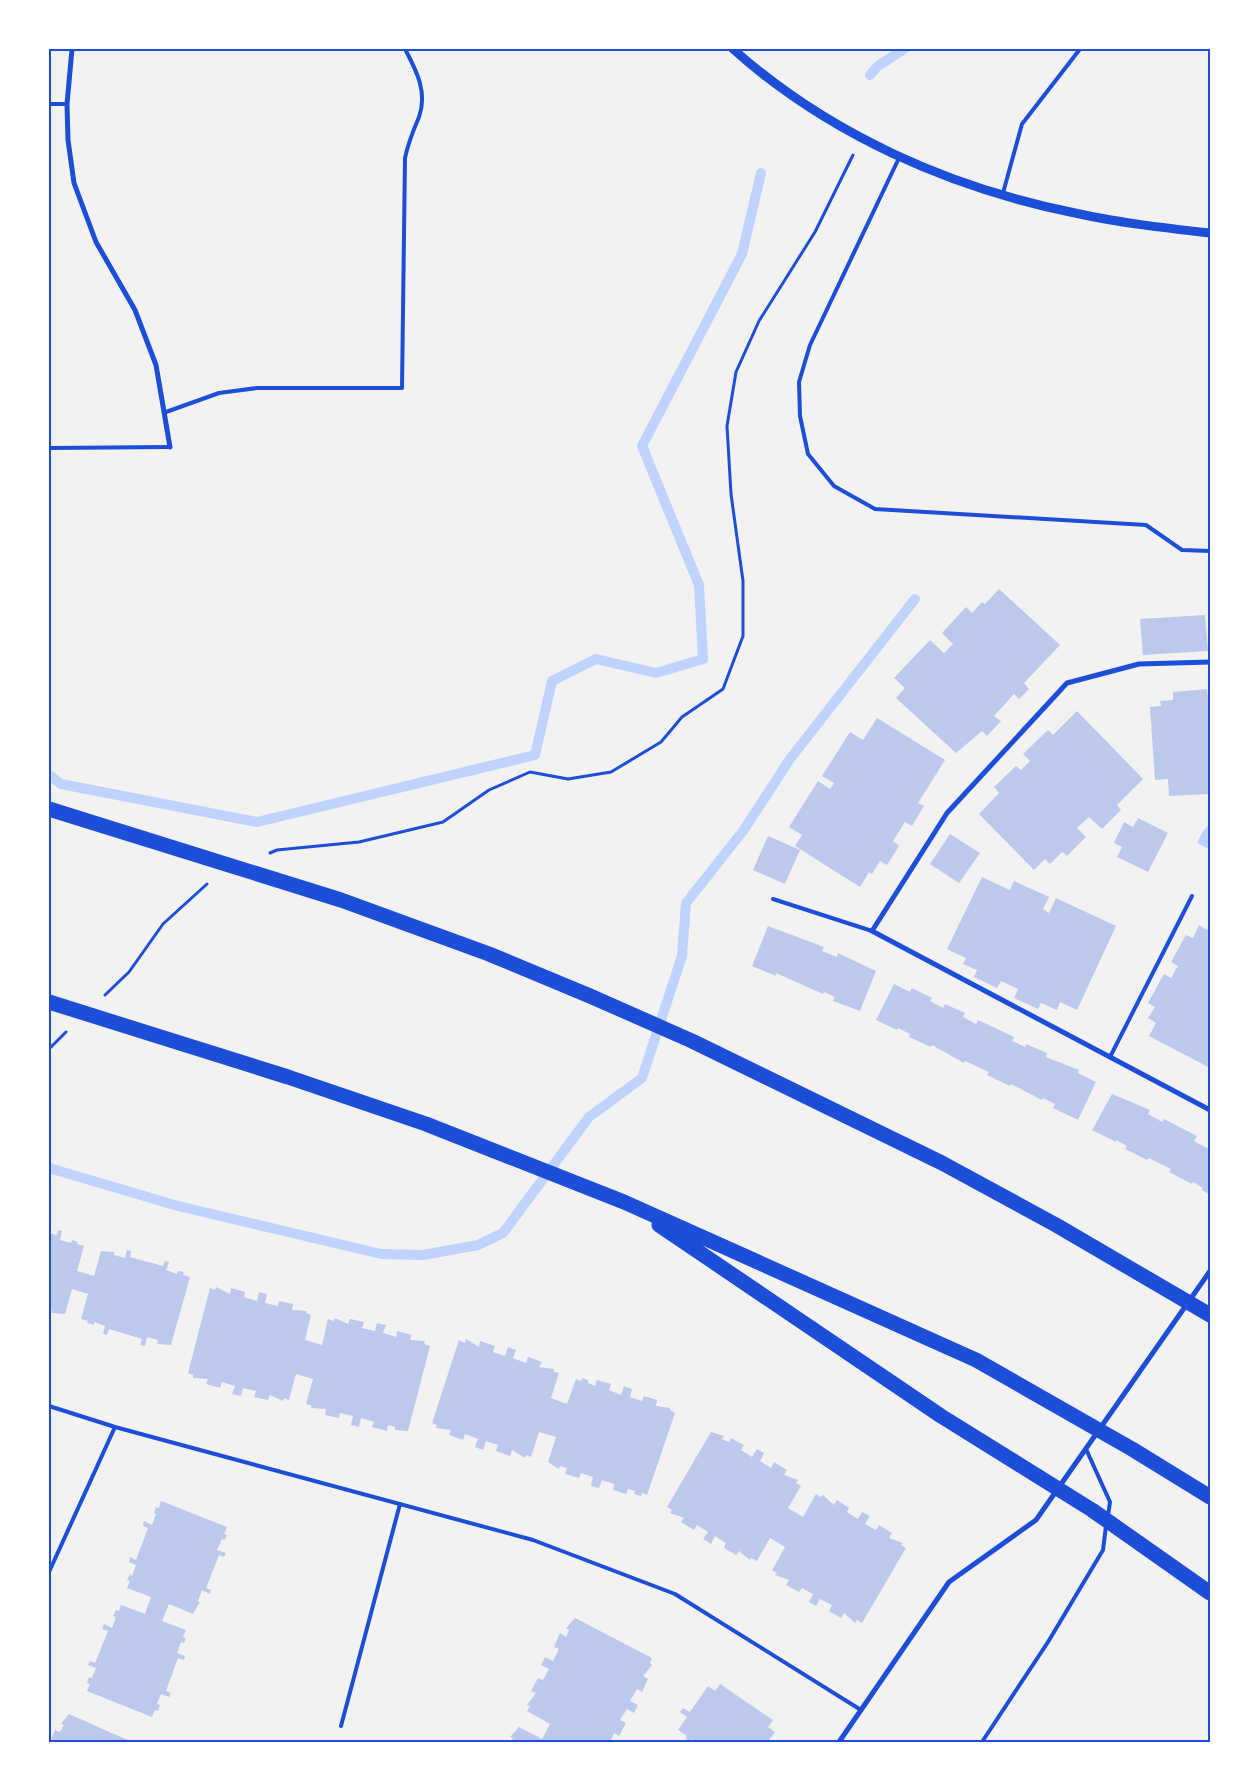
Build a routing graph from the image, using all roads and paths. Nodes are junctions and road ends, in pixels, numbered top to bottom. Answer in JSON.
{"nodes":[{"id":1,"x":72,"y":49,"type":"edge"},
{"id":2,"x":405,"y":49,"type":"edge"},
{"id":3,"x":733,"y":49,"type":"edge"},
{"id":4,"x":1080,"y":49,"type":"edge"},
{"id":5,"x":49,"y":104,"type":"edge"},
{"id":6,"x":67,"y":104,"type":"junction"},
{"id":7,"x":862,"y":138,"type":"junction"},
{"id":8,"x":899,"y":158,"type":"junction"},
{"id":9,"x":1003,"y":196,"type":"junction"},
{"id":10,"x":1210,"y":233,"type":"edge"},
{"id":11,"x":166,"y":412,"type":"junction"},
{"id":12,"x":170,"y":447,"type":"joint"},
{"id":13,"x":49,"y":448,"type":"edge"},
{"id":14,"x":1210,"y":551,"type":"edge"},
{"id":15,"x":1210,"y":662,"type":"edge"},
{"id":16,"x":49,"y":809,"type":"edge"},
{"id":17,"x":268,"y":854,"type":"dead end"},
{"id":18,"x":209,"y":882,"type":"dead end"},
{"id":19,"x":1192,"y":896,"type":"dead end"},
{"id":20,"x":772,"y":899,"type":"dead end"},
{"id":21,"x":872,"y":931,"type":"junction"},
{"id":22,"x":102,"y":998,"type":"dead end"},
{"id":23,"x":49,"y":1002,"type":"edge"},
{"id":24,"x":69,"y":1030,"type":"dead end"},
{"id":25,"x":49,"y":1049,"type":"edge"},
{"id":26,"x":1110,"y":1057,"type":"junction"},
{"id":27,"x":1210,"y":1110,"type":"edge"},
{"id":28,"x":624,"y":1202,"type":"junction"},
{"id":29,"x":1210,"y":1271,"type":"edge"},
{"id":30,"x":1210,"y":1315,"type":"edge"},
{"id":31,"x":49,"y":1406,"type":"edge"},
{"id":32,"x":115,"y":1427,"type":"junction"},
{"id":33,"x":1086,"y":1449,"type":"junction"},
{"id":34,"x":1210,"y":1497,"type":"edge"},
{"id":35,"x":400,"y":1504,"type":"junction"},
{"id":36,"x":49,"y":1572,"type":"edge"},
{"id":37,"x":1210,"y":1593,"type":"edge"},
{"id":38,"x":861,"y":1710,"type":"junction"},
{"id":39,"x":341,"y":1726,"type":"dead end"},
{"id":40,"x":839,"y":1742,"type":"edge"},
{"id":41,"x":982,"y":1742,"type":"edge"}],
"edges":[{"from":1,"to":6,"type":"street"},
{"from":2,"to":11,"type":"lane"},
{"from":3,"to":7,"type":"street"},
{"from":4,"to":9,"type":"lane"},
{"from":5,"to":6,"type":"lane"},
{"from":6,"to":11,"type":"street"},
{"from":7,"to":8,"type":"street"},
{"from":7,"to":17,"type":"path"},
{"from":8,"to":9,"type":"street"},
{"from":8,"to":14,"type":"lane"},
{"from":9,"to":10,"type":"street"},
{"from":11,"to":12,"type":"street"},
{"from":12,"to":13,"type":"lane"},
{"from":15,"to":21,"type":"street"},
{"from":16,"to":30,"type":"highway"},
{"from":18,"to":22,"type":"path"},
{"from":19,"to":26,"type":"lane"},
{"from":20,"to":21,"type":"lane"},
{"from":21,"to":26,"type":"street"},
{"from":23,"to":28,"type":"highway"},
{"from":24,"to":25,"type":"path"},
{"from":26,"to":27,"type":"street"},
{"from":28,"to":34,"type":"highway"},
{"from":28,"to":37,"type":"highway"},
{"from":29,"to":33,"type":"street"},
{"from":31,"to":32,"type":"lane"},
{"from":32,"to":35,"type":"lane"},
{"from":32,"to":36,"type":"lane"},
{"from":33,"to":38,"type":"street"},
{"from":33,"to":41,"type":"lane"},
{"from":35,"to":38,"type":"lane"},
{"from":35,"to":39,"type":"lane"},
{"from":38,"to":40,"type":"street"}]}
